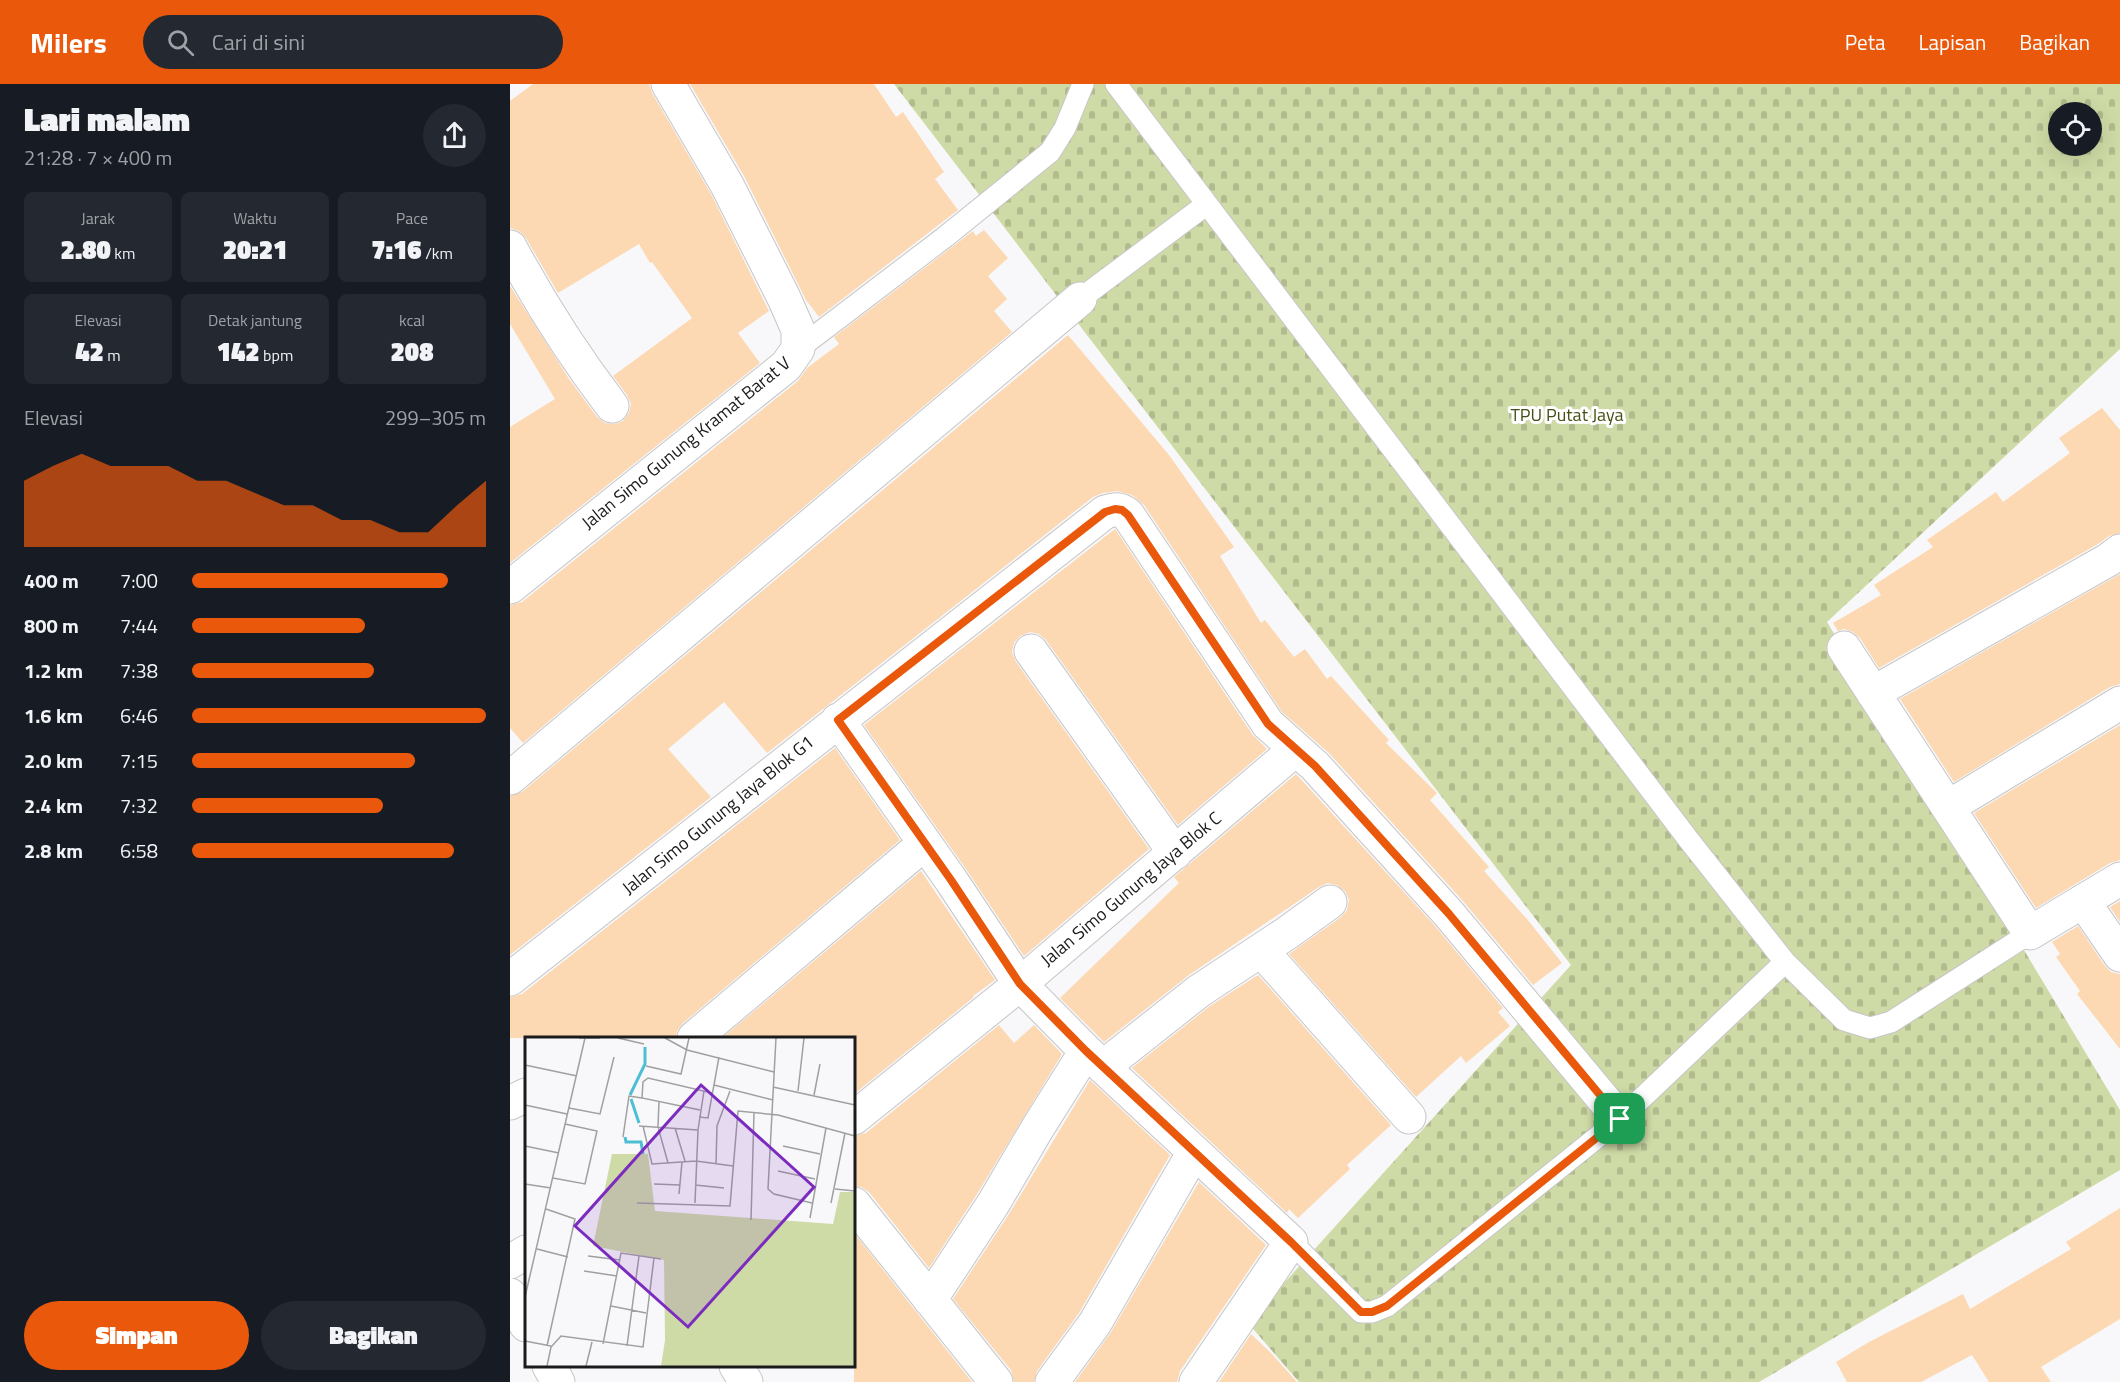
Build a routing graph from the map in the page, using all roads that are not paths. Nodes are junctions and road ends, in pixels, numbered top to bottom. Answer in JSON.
{"nodes":[{"id":1,"x":669,"y":84,"type":"edge"},
{"id":2,"x":1083,"y":84,"type":"edge"},
{"id":3,"x":1116,"y":84,"type":"edge"},
{"id":4,"x":1207,"y":204,"type":"junction"},
{"id":5,"x":510,"y":247,"type":"edge"},
{"id":6,"x":1080,"y":299,"type":"joint"},
{"id":7,"x":798,"y":349,"type":"junction"},
{"id":8,"x":612,"y":406,"type":"dead end"},
{"id":9,"x":2120,"y":551,"type":"edge"},
{"id":10,"x":510,"y":587,"type":"edge"},
{"id":11,"x":1844,"y":648,"type":"dead end"},
{"id":12,"x":1031,"y":651,"type":"dead end"},
{"id":13,"x":1873,"y":693,"type":"junction"},
{"id":14,"x":2120,"y":703,"type":"edge"},
{"id":15,"x":838,"y":720,"type":"junction"},
{"id":16,"x":1296,"y":749,"type":"junction"},
{"id":17,"x":510,"y":778,"type":"edge"},
{"id":18,"x":1948,"y":807,"type":"junction"},
{"id":19,"x":924,"y":844,"type":"junction"},
{"id":20,"x":1174,"y":853,"type":"junction"},
{"id":21,"x":2120,"y":879,"type":"edge"},
{"id":22,"x":2083,"y":901,"type":"junction"},
{"id":23,"x":1330,"y":902,"type":"dead end"},
{"id":24,"x":2030,"y":933,"type":"junction"},
{"id":25,"x":1261,"y":950,"type":"junction"},
{"id":26,"x":2120,"y":955,"type":"edge"},
{"id":27,"x":1785,"y":962,"type":"junction"},
{"id":28,"x":510,"y":979,"type":"edge"},
{"id":29,"x":1020,"y":984,"type":"junction"},
{"id":30,"x":695,"y":1037,"type":"edge"},
{"id":31,"x":1094,"y":1059,"type":"junction"},
{"id":32,"x":525,"y":1096,"type":"edge"},
{"id":33,"x":510,"y":1103,"type":"edge"},
{"id":34,"x":855,"y":1117,"type":"edge"},
{"id":35,"x":1409,"y":1118,"type":"dead end"},
{"id":36,"x":1620,"y":1119,"type":"junction"},
{"id":37,"x":1194,"y":1152,"type":"junction"},
{"id":38,"x":855,"y":1205,"type":"edge"},
{"id":39,"x":1291,"y":1242,"type":"junction"},
{"id":40,"x":525,"y":1253,"type":"edge"},
{"id":41,"x":510,"y":1262,"type":"edge"},
{"id":42,"x":510,"y":1295,"type":"edge"},
{"id":43,"x":930,"y":1300,"type":"junction"},
{"id":44,"x":525,"y":1323,"type":"edge"},
{"id":45,"x":550,"y":1367,"type":"edge"},
{"id":46,"x":737,"y":1367,"type":"edge"},
{"id":47,"x":558,"y":1382,"type":"edge"},
{"id":48,"x":746,"y":1382,"type":"edge"},
{"id":49,"x":996,"y":1382,"type":"edge"},
{"id":50,"x":1052,"y":1382,"type":"edge"},
{"id":51,"x":1196,"y":1382,"type":"edge"}],
"edges":[{"from":1,"to":7,"type":"street","name":"Jalan Simo Gunung Kramat Barat V"},
{"from":2,"to":7,"type":"lane"},
{"from":3,"to":4,"type":"lane"},
{"from":4,"to":6,"type":"lane"},
{"from":4,"to":27,"type":"lane"},
{"from":5,"to":8,"type":"street"},
{"from":6,"to":17,"type":"street"},
{"from":7,"to":10,"type":"street","name":"Jalan Simo Gunung Kramat Barat V"},
{"from":9,"to":13,"type":"street"},
{"from":11,"to":13,"type":"street"},
{"from":12,"to":20,"type":"street"},
{"from":13,"to":18,"type":"street"},
{"from":14,"to":18,"type":"street"},
{"from":15,"to":16,"type":"street","name":"Jalan Simo Gunung Jaya Blok G1"},
{"from":15,"to":19,"type":"street"},
{"from":15,"to":28,"type":"street","name":"Jalan Simo Gunung Jaya Blok G1"},
{"from":16,"to":20,"type":"street","name":"Jalan Simo Gunung Jaya Blok C"},
{"from":16,"to":36,"type":"street"},
{"from":18,"to":24,"type":"street"},
{"from":19,"to":29,"type":"street"},
{"from":19,"to":30,"type":"street"},
{"from":20,"to":29,"type":"street","name":"Jalan Simo Gunung Jaya Blok C"},
{"from":21,"to":22,"type":"street"},
{"from":22,"to":24,"type":"street"},
{"from":22,"to":26,"type":"street"},
{"from":23,"to":25,"type":"street"},
{"from":24,"to":27,"type":"lane"},
{"from":25,"to":31,"type":"street"},
{"from":25,"to":35,"type":"street"},
{"from":27,"to":36,"type":"lane"},
{"from":29,"to":31,"type":"street"},
{"from":29,"to":34,"type":"street","name":"Jalan Simo Gunung Jaya Blok C"},
{"from":31,"to":37,"type":"street"},
{"from":31,"to":43,"type":"street"},
{"from":32,"to":33,"type":"street"},
{"from":36,"to":39,"type":"lane"},
{"from":37,"to":39,"type":"street"},
{"from":37,"to":50,"type":"street"},
{"from":38,"to":43,"type":"street"},
{"from":39,"to":51,"type":"street"},
{"from":40,"to":41,"type":"street"},
{"from":42,"to":44,"type":"street"},
{"from":43,"to":49,"type":"street"},
{"from":45,"to":47,"type":"street"},
{"from":46,"to":48,"type":"street"}]}
